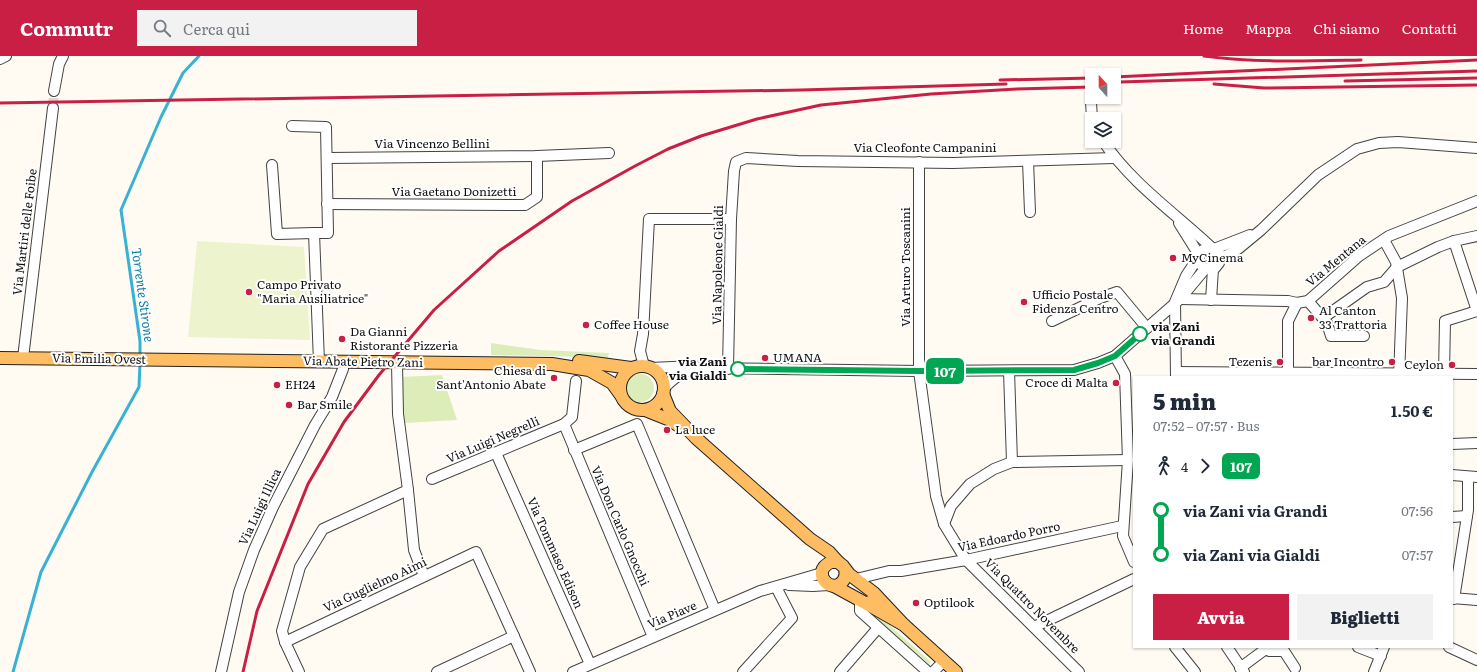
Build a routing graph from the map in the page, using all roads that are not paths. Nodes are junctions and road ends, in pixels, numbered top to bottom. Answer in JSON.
{"nodes":[{"id":1,"x":6,"y":56,"type":"edge"},
{"id":2,"x":63,"y":56,"type":"edge"},
{"id":3,"x":0,"y":59,"type":"edge"},
{"id":4,"x":54,"y":91,"type":"tunnel mouth"},
{"id":5,"x":53,"y":108,"type":"tunnel mouth"},
{"id":6,"x":292,"y":126,"type":"dead end"},
{"id":7,"x":1108,"y":148,"type":"edge"},
{"id":8,"x":1477,"y":148,"type":"edge"},
{"id":9,"x":609,"y":153,"type":"dead end"},
{"id":10,"x":536,"y":156,"type":"junction"},
{"id":11,"x":328,"y":158,"type":"junction"},
{"id":12,"x":1114,"y":158,"type":"junction"},
{"id":13,"x":1028,"y":160,"type":"junction"},
{"id":14,"x":736,"y":162,"type":"joint"},
{"id":15,"x":919,"y":162,"type":"junction"},
{"id":16,"x":272,"y":165,"type":"dead end"},
{"id":17,"x":1477,"y":201,"type":"edge"},
{"id":18,"x":327,"y":204,"type":"junction"},
{"id":19,"x":1030,"y":212,"type":"dead end"},
{"id":20,"x":1172,"y":213,"type":"junction"},
{"id":21,"x":731,"y":219,"type":"junction"},
{"id":22,"x":1261,"y":230,"type":"junction"},
{"id":23,"x":314,"y":233,"type":"junction"},
{"id":24,"x":1477,"y":236,"type":"edge"},
{"id":25,"x":1384,"y":240,"type":"junction"},
{"id":26,"x":1454,"y":241,"type":"junction"},
{"id":27,"x":1213,"y":249,"type":"junction"},
{"id":28,"x":1199,"y":257,"type":"junction"},
{"id":29,"x":1220,"y":259,"type":"junction"},
{"id":30,"x":1397,"y":267,"type":"junction"},
{"id":31,"x":1209,"y":269,"type":"junction"},
{"id":32,"x":1211,"y":300,"type":"junction"},
{"id":33,"x":1177,"y":301,"type":"junction"},
{"id":34,"x":1308,"y":301,"type":"junction"},
{"id":35,"x":1297,"y":303,"type":"junction"},
{"id":36,"x":1477,"y":311,"type":"edge"},
{"id":37,"x":1323,"y":318,"type":"junction"},
{"id":38,"x":1052,"y":321,"type":"dead end"},
{"id":39,"x":1146,"y":328,"type":"junction"},
{"id":40,"x":1364,"y":336,"type":"dead end"},
{"id":41,"x":1115,"y":356,"type":"junction"},
{"id":42,"x":0,"y":358,"type":"edge"},
{"id":43,"x":23,"y":358,"type":"junction"},
{"id":44,"x":175,"y":360,"type":"joint"},
{"id":45,"x":320,"y":362,"type":"junction"},
{"id":46,"x":343,"y":362,"type":"junction"},
{"id":47,"x":397,"y":363,"type":"junction"},
{"id":48,"x":552,"y":364,"type":"junction"},
{"id":49,"x":647,"y":367,"type":"junction"},
{"id":50,"x":631,"y":368,"type":"junction"},
{"id":51,"x":704,"y":368,"type":"junction"},
{"id":52,"x":728,"y":369,"type":"junction"},
{"id":53,"x":919,"y":371,"type":"junction"},
{"id":54,"x":1009,"y":371,"type":"junction"},
{"id":55,"x":1176,"y":374,"type":"edge"},
{"id":56,"x":1444,"y":374,"type":"junction"},
{"id":57,"x":1477,"y":374,"type":"edge"},
{"id":58,"x":1288,"y":375,"type":"edge"},
{"id":59,"x":1399,"y":376,"type":"edge"},
{"id":60,"x":576,"y":381,"type":"dead end"},
{"id":61,"x":663,"y":391,"type":"junction"},
{"id":62,"x":620,"y":394,"type":"junction"},
{"id":63,"x":645,"y":410,"type":"junction"},
{"id":64,"x":564,"y":424,"type":"junction"},
{"id":65,"x":696,"y":438,"type":"junction"},
{"id":66,"x":1477,"y":443,"type":"edge"},
{"id":67,"x":1453,"y":444,"type":"edge"},
{"id":68,"x":574,"y":450,"type":"junction"},
{"id":69,"x":496,"y":453,"type":"junction"},
{"id":70,"x":1128,"y":460,"type":"junction"},
{"id":71,"x":1012,"y":462,"type":"junction"},
{"id":72,"x":1453,"y":475,"type":"edge"},
{"id":73,"x":1473,"y":477,"type":"edge"},
{"id":74,"x":432,"y":479,"type":"dead end"},
{"id":75,"x":408,"y":490,"type":"junction"},
{"id":76,"x":1467,"y":516,"type":"junction"},
{"id":77,"x":1453,"y":517,"type":"edge"},
{"id":78,"x":944,"y":524,"type":"junction"},
{"id":79,"x":1122,"y":526,"type":"junction"},
{"id":80,"x":810,"y":539,"type":"junction"},
{"id":81,"x":966,"y":560,"type":"junction"},
{"id":82,"x":1133,"y":560,"type":"edge"},
{"id":83,"x":841,"y":566,"type":"junction"},
{"id":84,"x":822,"y":571,"type":"junction"},
{"id":85,"x":901,"y":571,"type":"junction"},
{"id":86,"x":424,"y":576,"type":"junction"},
{"id":87,"x":856,"y":579,"type":"junction"},
{"id":88,"x":1133,"y":579,"type":"edge"},
{"id":89,"x":831,"y":585,"type":"junction"},
{"id":90,"x":780,"y":586,"type":"junction"},
{"id":91,"x":874,"y":593,"type":"junction"},
{"id":92,"x":1453,"y":599,"type":"edge"},
{"id":93,"x":1477,"y":600,"type":"edge"},
{"id":94,"x":864,"y":602,"type":"junction"},
{"id":95,"x":715,"y":610,"type":"junction"},
{"id":96,"x":904,"y":625,"type":"junction"},
{"id":97,"x":1034,"y":627,"type":"junction"},
{"id":98,"x":878,"y":628,"type":"junction"},
{"id":99,"x":514,"y":636,"type":"junction"},
{"id":100,"x":653,"y":637,"type":"junction"},
{"id":101,"x":285,"y":642,"type":"junction"},
{"id":102,"x":1176,"y":648,"type":"edge"},
{"id":103,"x":1227,"y":648,"type":"edge"},
{"id":104,"x":1266,"y":648,"type":"edge"},
{"id":105,"x":1267,"y":648,"type":"edge"},
{"id":106,"x":1363,"y":648,"type":"edge"},
{"id":107,"x":1451,"y":648,"type":"edge"},
{"id":108,"x":1383,"y":652,"type":"edge"},
{"id":109,"x":1477,"y":660,"type":"edge"},
{"id":110,"x":944,"y":661,"type":"junction"},
{"id":111,"x":590,"y":664,"type":"junction"},
{"id":112,"x":1295,"y":668,"type":"dead end"},
{"id":113,"x":1242,"y":670,"type":"edge"},
{"id":114,"x":577,"y":671,"type":"edge"},
{"id":115,"x":221,"y":672,"type":"edge"},
{"id":116,"x":299,"y":672,"type":"edge"},
{"id":117,"x":437,"y":672,"type":"edge"},
{"id":118,"x":530,"y":672,"type":"edge"},
{"id":119,"x":744,"y":672,"type":"edge"},
{"id":120,"x":840,"y":672,"type":"edge"},
{"id":121,"x":928,"y":672,"type":"edge"},
{"id":122,"x":933,"y":672,"type":"edge"},
{"id":123,"x":956,"y":672,"type":"edge"},
{"id":124,"x":1079,"y":672,"type":"edge"},
{"id":125,"x":1195,"y":672,"type":"edge"},
{"id":126,"x":1374,"y":672,"type":"edge"}],
"edges":[{"from":1,"to":3,"type":"street"},
{"from":2,"to":4,"type":"street"},
{"from":5,"to":43,"type":"street","name":"Via Martiri delle Foibe"},
{"from":6,"to":11,"type":"street"},
{"from":7,"to":12,"type":"street"},
{"from":8,"to":22,"type":"street"},
{"from":9,"to":10,"type":"street","name":"Via Vincenzo Bellini"},
{"from":10,"to":11,"type":"street","name":"Via Vincenzo Bellini"},
{"from":10,"to":18,"type":"street","name":"Via Gaetano Donizetti"},
{"from":11,"to":18,"type":"street"},
{"from":12,"to":13,"type":"street","name":"Via Cleofonte Campanini"},
{"from":12,"to":20,"type":"street"},
{"from":13,"to":15,"type":"street","name":"Via Cleofonte Campanini"},
{"from":13,"to":19,"type":"street"},
{"from":14,"to":15,"type":"street","name":"Via Cleofonte Campanini"},
{"from":14,"to":21,"type":"street","name":"Via Napoleone Gialdi"},
{"from":15,"to":53,"type":"street","name":"Via Arturo Toscanini"},
{"from":16,"to":23,"type":"street"},
{"from":17,"to":25,"type":"street","name":"Via Mentana"},
{"from":18,"to":23,"type":"street"},
{"from":20,"to":27,"type":"street"},
{"from":20,"to":28,"type":"street"},
{"from":21,"to":49,"type":"street"},
{"from":21,"to":52,"type":"street","name":"Via Napoleone Gialdi"},
{"from":22,"to":27,"type":"street"},
{"from":22,"to":29,"type":"street"},
{"from":23,"to":45,"type":"street"},
{"from":24,"to":26,"type":"street"},
{"from":25,"to":30,"type":"street"},
{"from":25,"to":34,"type":"street","name":"Via Mentana"},
{"from":26,"to":30,"type":"street"},
{"from":26,"to":36,"type":"street"},
{"from":27,"to":28,"type":"street"},
{"from":27,"to":29,"type":"street"},
{"from":28,"to":31,"type":"street"},
{"from":28,"to":33,"type":"street"},
{"from":29,"to":31,"type":"street"},
{"from":30,"to":37,"type":"street"},
{"from":30,"to":59,"type":"street"},
{"from":31,"to":32,"type":"street"},
{"from":31,"to":33,"type":"street"},
{"from":32,"to":33,"type":"street","name":"Via Mentana"},
{"from":32,"to":35,"type":"street","name":"Via Mentana"},
{"from":33,"to":39,"type":"street"},
{"from":33,"to":55,"type":"street"},
{"from":34,"to":35,"type":"street","name":"Via Mentana"},
{"from":34,"to":37,"type":"street"},
{"from":35,"to":58,"type":"street"},
{"from":36,"to":56,"type":"street"},
{"from":37,"to":40,"type":"street"},
{"from":38,"to":39,"type":"street"},
{"from":39,"to":41,"type":"street"},
{"from":41,"to":54,"type":"street"},
{"from":41,"to":70,"type":"street"},
{"from":42,"to":43,"type":"main road","name":"Via Emilia Ovest"},
{"from":43,"to":44,"type":"main road","name":"Via Emilia Ovest"},
{"from":44,"to":45,"type":"main road","name":"Via Abate Pietro Zani"},
{"from":45,"to":46,"type":"main road","name":"Via Abate Pietro Zani"},
{"from":46,"to":47,"type":"main road","name":"Via Abate Pietro Zani"},
{"from":46,"to":115,"type":"street","name":"Via Luigi Illica"},
{"from":47,"to":48,"type":"main road","name":"Via Abate Pietro Zani"},
{"from":47,"to":75,"type":"street"},
{"from":48,"to":50,"type":"main road","name":"Via Abate Pietro Zani"},
{"from":48,"to":62,"type":"main road","name":"Via Abate Pietro Zani"},
{"from":49,"to":50,"type":"main road"},
{"from":49,"to":51,"type":"street"},
{"from":49,"to":61,"type":"main road"},
{"from":50,"to":62,"type":"main road"},
{"from":51,"to":52,"type":"street"},
{"from":51,"to":61,"type":"street"},
{"from":52,"to":53,"type":"street"},
{"from":53,"to":54,"type":"street"},
{"from":53,"to":78,"type":"street","name":"Via Arturo Toscanini"},
{"from":54,"to":71,"type":"street"},
{"from":55,"to":58,"type":"street"},
{"from":56,"to":57,"type":"street"},
{"from":56,"to":59,"type":"street"},
{"from":58,"to":59,"type":"street"},
{"from":60,"to":64,"type":"street"},
{"from":61,"to":63,"type":"main road"},
{"from":61,"to":65,"type":"main road"},
{"from":62,"to":63,"type":"main road"},
{"from":63,"to":65,"type":"main road"},
{"from":64,"to":68,"type":"street","name":"Via Don Carlo Gnocchi"},
{"from":64,"to":69,"type":"street","name":"Via Luigi Negrelli"},
{"from":65,"to":80,"type":"main road"},
{"from":66,"to":67,"type":"street"},
{"from":68,"to":95,"type":"street"},
{"from":68,"to":100,"type":"street","name":"Via Don Carlo Gnocchi"},
{"from":69,"to":74,"type":"street","name":"Via Luigi Negrelli"},
{"from":69,"to":111,"type":"street","name":"Via Tommaso Edison"},
{"from":70,"to":71,"type":"street"},
{"from":70,"to":79,"type":"street"},
{"from":71,"to":78,"type":"street"},
{"from":72,"to":73,"type":"street"},
{"from":73,"to":76,"type":"street"},
{"from":75,"to":86,"type":"street"},
{"from":75,"to":101,"type":"street"},
{"from":76,"to":77,"type":"street"},
{"from":76,"to":92,"type":"street"},
{"from":78,"to":81,"type":"street","name":"Via Quattro Novembre"},
{"from":79,"to":81,"type":"street","name":"Via Edoardo Porro"},
{"from":79,"to":82,"type":"street"},
{"from":80,"to":83,"type":"main road"},
{"from":80,"to":84,"type":"main road"},
{"from":81,"to":85,"type":"street","name":"Via Edoardo Porro"},
{"from":81,"to":97,"type":"street","name":"Via Quattro Novembre"},
{"from":83,"to":84,"type":"main road"},
{"from":83,"to":87,"type":"main road"},
{"from":83,"to":89,"type":"main road"},
{"from":84,"to":89,"type":"main road"},
{"from":84,"to":90,"type":"street","name":"Via Piave"},
{"from":85,"to":87,"type":"street","name":"Via Edoardo Porro"},
{"from":85,"to":91,"type":"street","name":"Via Edoardo Porro"},
{"from":86,"to":99,"type":"street","name":"Via Guglielmo Aimi"},
{"from":86,"to":101,"type":"street","name":"Via Guglielmo Aimi"},
{"from":87,"to":91,"type":"main road"},
{"from":88,"to":97,"type":"street"},
{"from":89,"to":90,"type":"street","name":"Via Piave"},
{"from":89,"to":94,"type":"main road"},
{"from":90,"to":95,"type":"street","name":"Via Piave"},
{"from":90,"to":119,"type":"street"},
{"from":91,"to":94,"type":"main road"},
{"from":91,"to":96,"type":"main road"},
{"from":92,"to":93,"type":"street"},
{"from":94,"to":96,"type":"main road"},
{"from":94,"to":98,"type":"street"},
{"from":95,"to":100,"type":"street","name":"Via Piave"},
{"from":96,"to":110,"type":"main road"},
{"from":97,"to":124,"type":"street","name":"Via Quattro Novembre"},
{"from":98,"to":120,"type":"street"},
{"from":98,"to":121,"type":"street"},
{"from":99,"to":117,"type":"street"},
{"from":99,"to":118,"type":"street"},
{"from":100,"to":111,"type":"street","name":"Via Piave"},
{"from":101,"to":116,"type":"street"},
{"from":102,"to":125,"type":"street"},
{"from":103,"to":113,"type":"street"},
{"from":104,"to":113,"type":"street"},
{"from":105,"to":112,"type":"street"},
{"from":106,"to":108,"type":"street"},
{"from":107,"to":109,"type":"street"},
{"from":108,"to":126,"type":"street"},
{"from":110,"to":122,"type":"street"},
{"from":110,"to":123,"type":"main road"},
{"from":111,"to":114,"type":"street","name":"Via Piave"}]}
